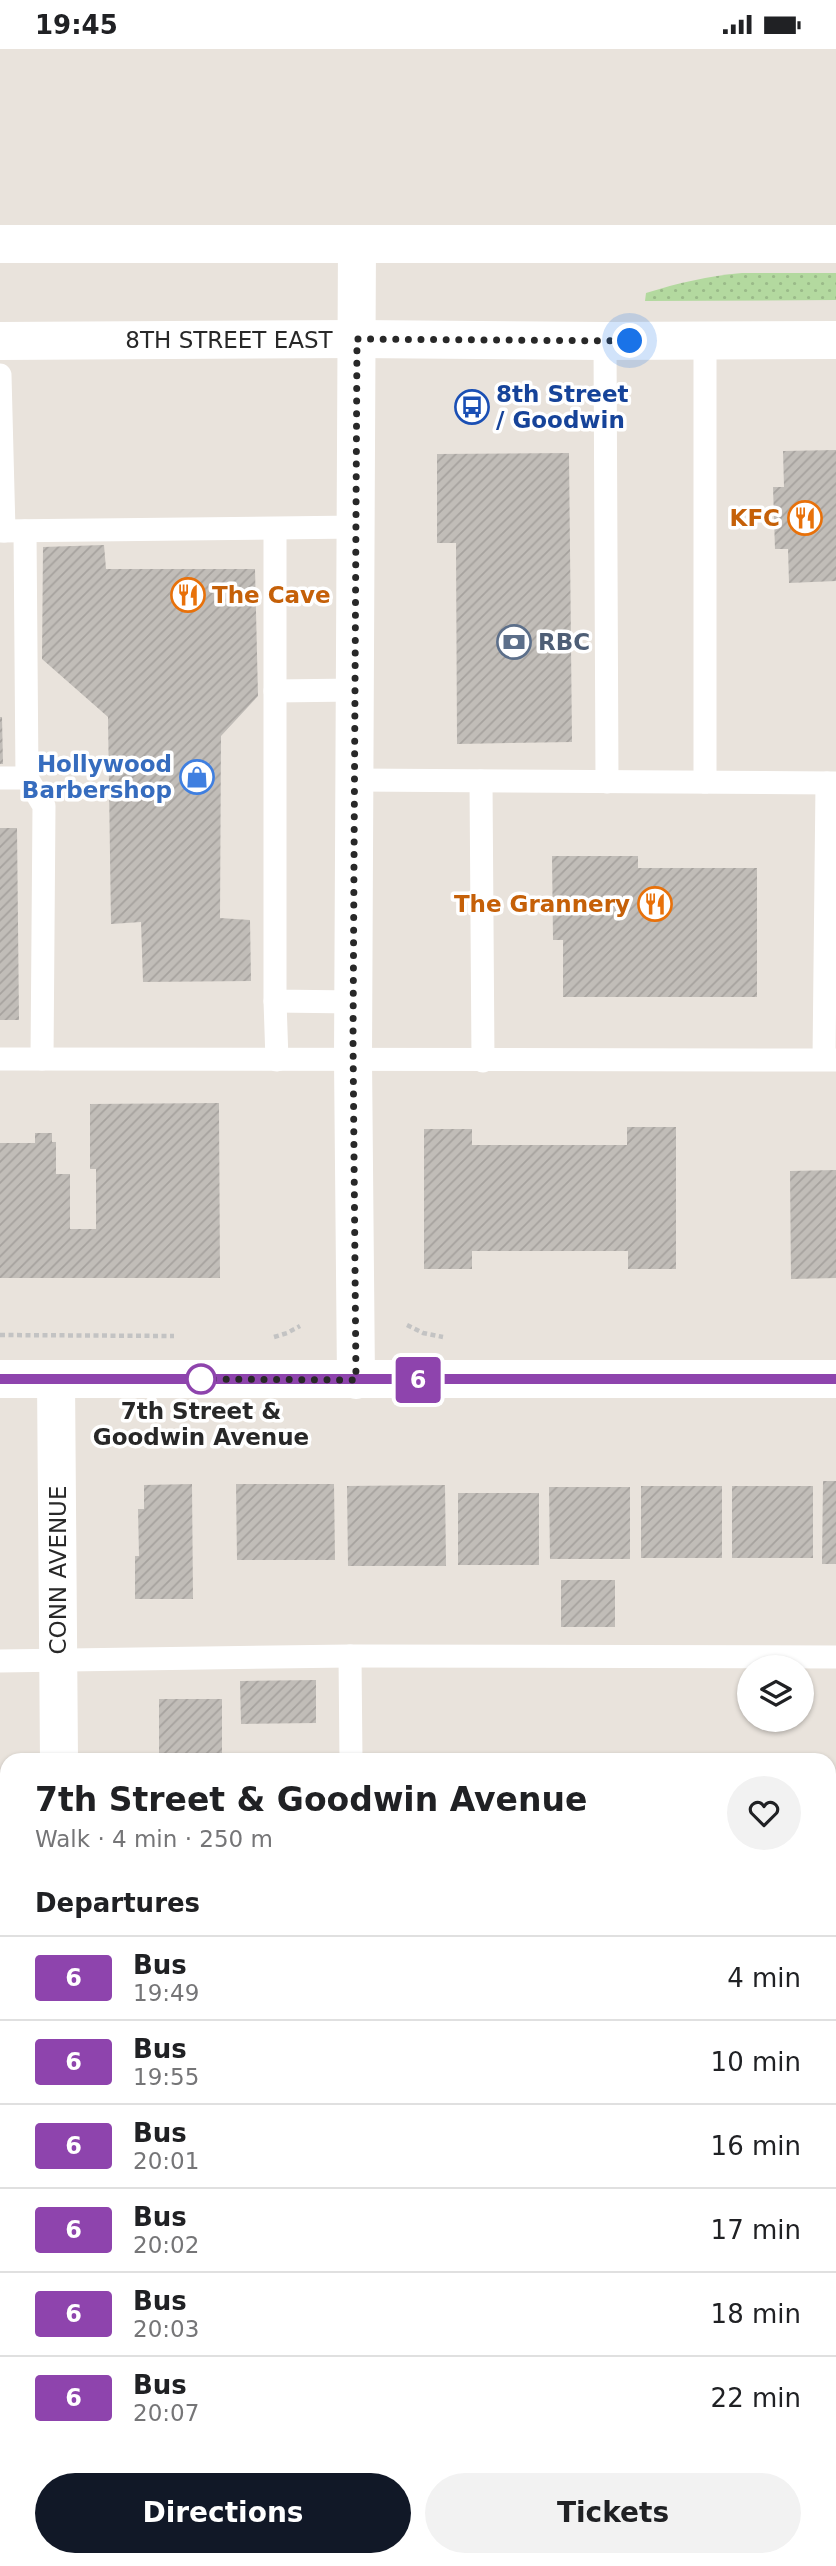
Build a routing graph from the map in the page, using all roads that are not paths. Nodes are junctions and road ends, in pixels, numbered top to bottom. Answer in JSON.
{"nodes":[{"id":1,"x":0,"y":244,"type":"edge"},
{"id":2,"x":357,"y":244,"type":"junction"},
{"id":3,"x":836,"y":244,"type":"edge"},
{"id":4,"x":357,"y":339,"type":"junction"},
{"id":5,"x":836,"y":340,"type":"edge"},
{"id":6,"x":0,"y":341,"type":"edge"},
{"id":7,"x":606,"y":341,"type":"junction"},
{"id":8,"x":705,"y":341,"type":"junction"},
{"id":9,"x":0,"y":375,"type":"edge"},
{"id":10,"x":356,"y":527,"type":"junction"},
{"id":11,"x":275,"y":529,"type":"junction"},
{"id":12,"x":10,"y":531,"type":"edge"},
{"id":13,"x":356,"y":690,"type":"junction"},
{"id":14,"x":275,"y":691,"type":"junction"},
{"id":15,"x":0,"y":778,"type":"edge"},
{"id":16,"x":27,"y":778,"type":"junction"},
{"id":17,"x":356,"y":780,"type":"junction"},
{"id":18,"x":481,"y":781,"type":"junction"},
{"id":19,"x":607,"y":782,"type":"junction"},
{"id":20,"x":705,"y":782,"type":"junction"},
{"id":21,"x":831,"y":783,"type":"edge"},
{"id":22,"x":275,"y":1001,"type":"junction"},
{"id":23,"x":354,"y":1002,"type":"junction"},
{"id":24,"x":0,"y":1059,"type":"edge"},
{"id":25,"x":43,"y":1059,"type":"junction"},
{"id":26,"x":353,"y":1059,"type":"junction"},
{"id":27,"x":277,"y":1060,"type":"junction"},
{"id":28,"x":830,"y":1060,"type":"edge"},
{"id":29,"x":483,"y":1061,"type":"junction"},
{"id":30,"x":0,"y":1379,"type":"edge"},
{"id":31,"x":56,"y":1379,"type":"junction"},
{"id":32,"x":836,"y":1379,"type":"edge"},
{"id":33,"x":356,"y":1380,"type":"junction"},
{"id":34,"x":350,"y":1656,"type":"junction"},
{"id":35,"x":836,"y":1657,"type":"edge"},
{"id":36,"x":58,"y":1660,"type":"junction"},
{"id":37,"x":0,"y":1661,"type":"edge"},
{"id":38,"x":59,"y":1753,"type":"edge"},
{"id":39,"x":351,"y":1753,"type":"edge"}],
"edges":[{"from":1,"to":2,"type":"street"},
{"from":2,"to":3,"type":"street"},
{"from":2,"to":4,"type":"street"},
{"from":4,"to":6,"type":"street","name":"8TH STREET EAST"},
{"from":4,"to":7,"type":"street","name":"8TH STREET EAST"},
{"from":4,"to":10,"type":"street"},
{"from":5,"to":8,"type":"street","name":"8TH STREET EAST"},
{"from":7,"to":8,"type":"street","name":"8TH STREET EAST"},
{"from":7,"to":19,"type":"lane"},
{"from":8,"to":20,"type":"lane"},
{"from":9,"to":12,"type":"lane"},
{"from":10,"to":11,"type":"lane"},
{"from":10,"to":13,"type":"street"},
{"from":11,"to":12,"type":"lane"},
{"from":11,"to":14,"type":"lane"},
{"from":12,"to":16,"type":"lane"},
{"from":13,"to":14,"type":"lane"},
{"from":13,"to":17,"type":"street"},
{"from":14,"to":22,"type":"lane"},
{"from":15,"to":16,"type":"lane"},
{"from":16,"to":25,"type":"lane"},
{"from":17,"to":18,"type":"lane"},
{"from":17,"to":23,"type":"street"},
{"from":18,"to":19,"type":"lane"},
{"from":18,"to":29,"type":"lane"},
{"from":19,"to":20,"type":"lane"},
{"from":20,"to":21,"type":"lane"},
{"from":21,"to":28,"type":"lane"},
{"from":22,"to":23,"type":"lane"},
{"from":22,"to":27,"type":"lane"},
{"from":23,"to":26,"type":"street"},
{"from":24,"to":25,"type":"lane"},
{"from":25,"to":27,"type":"lane"},
{"from":26,"to":27,"type":"lane"},
{"from":26,"to":29,"type":"lane"},
{"from":26,"to":33,"type":"street"},
{"from":28,"to":29,"type":"lane"},
{"from":30,"to":31,"type":"street"},
{"from":31,"to":33,"type":"street"},
{"from":31,"to":36,"type":"street","name":"CONN AVENUE"},
{"from":32,"to":33,"type":"street"},
{"from":34,"to":35,"type":"lane"},
{"from":34,"to":36,"type":"lane"},
{"from":34,"to":39,"type":"lane"},
{"from":36,"to":37,"type":"lane"},
{"from":36,"to":38,"type":"street","name":"CONN AVENUE"}]}
